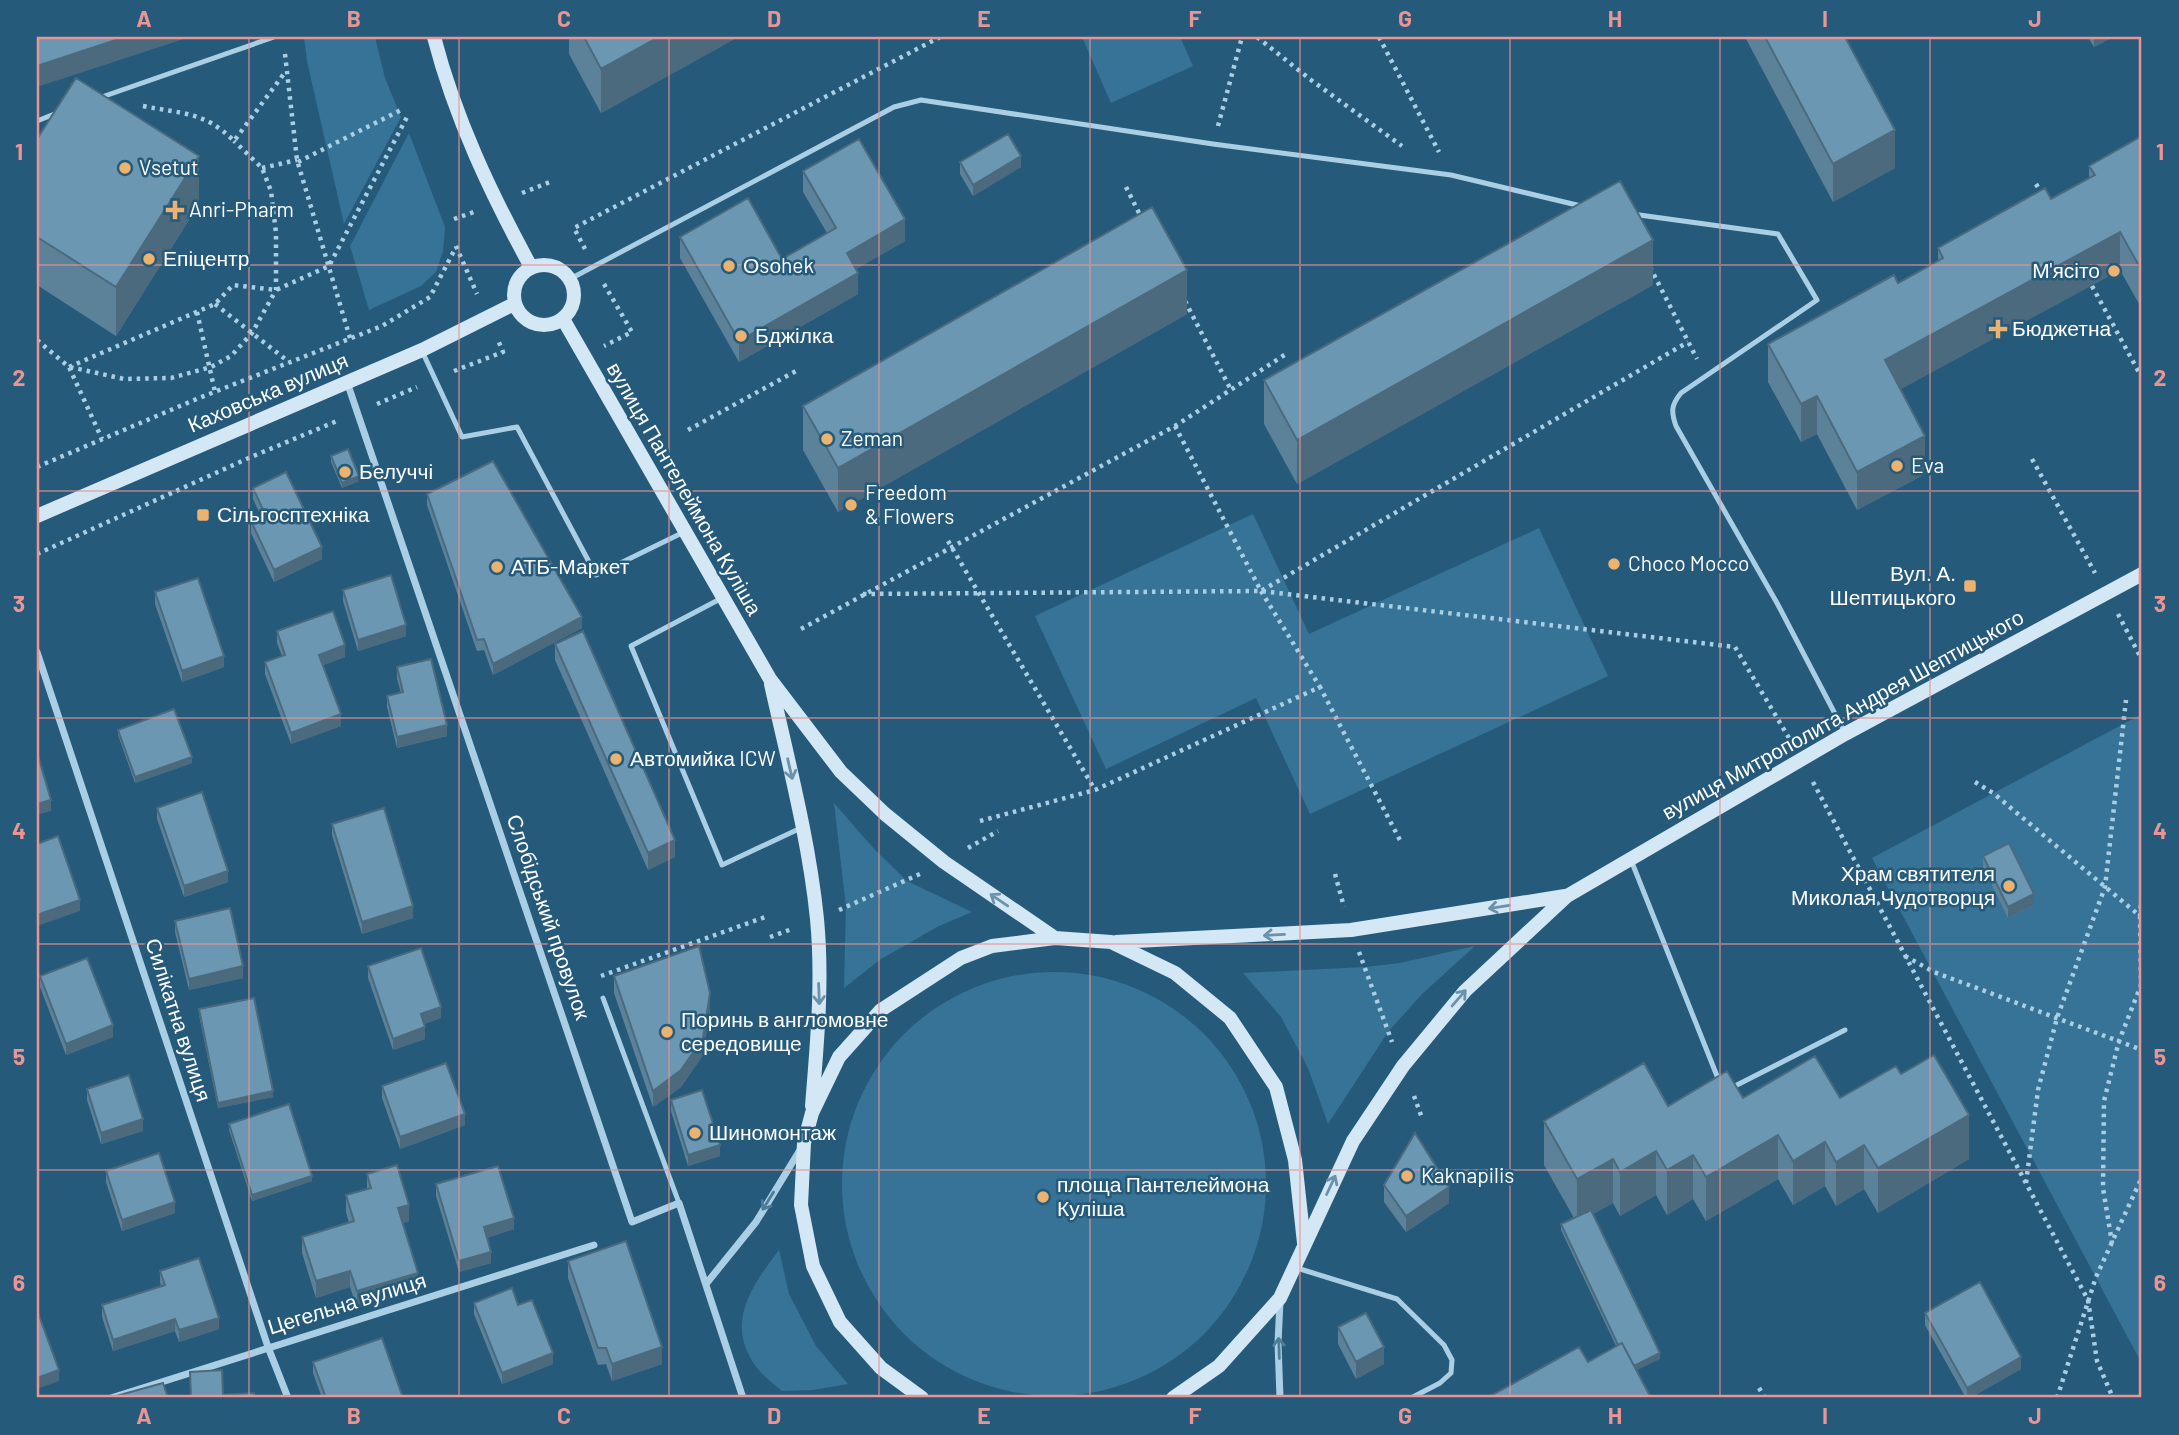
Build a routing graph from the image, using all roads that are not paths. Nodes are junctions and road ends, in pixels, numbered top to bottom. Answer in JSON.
{"nodes":[{"id":1,"x":274,"y":37,"type":"edge"},
{"id":2,"x":434,"y":37,"type":"edge"},
{"id":3,"x":90,"y":102,"type":"edge"},
{"id":4,"x":67,"y":109,"type":"edge"},
{"id":5,"x":37,"y":121,"type":"edge"},
{"id":6,"x":1582,"y":206,"type":"edge"},
{"id":7,"x":1623,"y":213,"type":"edge"},
{"id":8,"x":531,"y":267,"type":"junction"},
{"id":9,"x":570,"y":279,"type":"junction"},
{"id":10,"x":514,"y":304,"type":"junction"},
{"id":11,"x":563,"y":319,"type":"junction"},
{"id":12,"x":422,"y":350,"type":"junction"},
{"id":13,"x":347,"y":382,"type":"junction"},
{"id":14,"x":37,"y":516,"type":"edge"},
{"id":15,"x":684,"y":532,"type":"junction"},
{"id":16,"x":2142,"y":574,"type":"edge"},
{"id":17,"x":722,"y":598,"type":"junction"},
{"id":18,"x":37,"y":652,"type":"edge"},
{"id":19,"x":770,"y":679,"type":"junction"},
{"id":20,"x":1845,"y":734,"type":"junction"},
{"id":21,"x":803,"y":827,"type":"junction"},
{"id":22,"x":1630,"y":860,"type":"junction"},
{"id":23,"x":1567,"y":896,"type":"junction"},
{"id":24,"x":1055,"y":938,"type":"junction"},
{"id":25,"x":1111,"y":942,"type":"junction"},
{"id":26,"x":603,"y":998,"type":"dead end"},
{"id":27,"x":1845,"y":1030,"type":"dead end"},
{"id":28,"x":812,"y":1113,"type":"junction"},
{"id":29,"x":804,"y":1143,"type":"junction"},
{"id":30,"x":679,"y":1203,"type":"junction"},
{"id":31,"x":594,"y":1245,"type":"dead end"},
{"id":32,"x":1304,"y":1248,"type":"junction"},
{"id":33,"x":1295,"y":1267,"type":"junction"},
{"id":34,"x":706,"y":1283,"type":"junction"},
{"id":35,"x":1280,"y":1298,"type":"junction"},
{"id":36,"x":268,"y":1347,"type":"junction"},
{"id":37,"x":111,"y":1398,"type":"edge"},
{"id":38,"x":288,"y":1398,"type":"edge"},
{"id":39,"x":743,"y":1398,"type":"edge"},
{"id":40,"x":916,"y":1398,"type":"edge"},
{"id":41,"x":1173,"y":1398,"type":"edge"},
{"id":42,"x":1280,"y":1398,"type":"edge"},
{"id":43,"x":1411,"y":1398,"type":"edge"}],
"edges":[{"from":1,"to":3,"type":"lane"},
{"from":2,"to":8,"type":"main road"},
{"from":4,"to":5,"type":"lane"},
{"from":6,"to":9,"type":"lane"},
{"from":7,"to":20,"type":"lane"},
{"from":8,"to":9,"type":"main road"},
{"from":8,"to":10,"type":"main road"},
{"from":9,"to":11,"type":"main road"},
{"from":10,"to":11,"type":"main road"},
{"from":10,"to":12,"type":"main road","name":"Каховська вулиця"},
{"from":11,"to":15,"type":"main road","name":"вулиця Пантелеймона Куліша"},
{"from":12,"to":13,"type":"main road","name":"Каховська вулиця"},
{"from":12,"to":15,"type":"lane"},
{"from":13,"to":14,"type":"main road","name":"Каховська вулиця"},
{"from":13,"to":30,"type":"street","name":"Слобідський провулок"},
{"from":15,"to":17,"type":"main road","name":"вулиця Пантелеймона Куліша"},
{"from":16,"to":20,"type":"main road","name":"вулиця Митрополита Андрея Шептицького"},
{"from":17,"to":19,"type":"main road","name":"вулиця Пантелеймона Куліша"},
{"from":17,"to":21,"type":"lane"},
{"from":18,"to":36,"type":"street","name":"Силікатна вулиця"},
{"from":19,"to":21,"type":"main road","name":"вулиця Пантелеймона Куліша","one_way":true},
{"from":24,"to":19,"type":"main road","name":"вулиця Пантелеймона Куліша","one_way":true},
{"from":20,"to":22,"type":"main road","name":"вулиця Митрополита Андрея Шептицького"},
{"from":21,"to":28,"type":"main road","name":"вулиця Пантелеймона Куліша","one_way":true},
{"from":22,"to":23,"type":"main road","name":"вулиця Митрополита Андрея Шептицького"},
{"from":22,"to":27,"type":"lane"},
{"from":23,"to":25,"type":"main road","name":"вулиця Митрополита Андрея Шептицького","one_way":true},
{"from":32,"to":23,"type":"main road","name":"вулиця Митрополита Андрея Шептицького","one_way":true},
{"from":24,"to":25,"type":"main road"},
{"from":24,"to":28,"type":"main road"},
{"from":25,"to":32,"type":"main road"},
{"from":26,"to":30,"type":"lane"},
{"from":28,"to":29,"type":"main road"},
{"from":29,"to":34,"type":"street","one_way":true},
{"from":29,"to":40,"type":"main road"},
{"from":30,"to":34,"type":"street"},
{"from":31,"to":36,"type":"street","name":"Цегельна вулиця"},
{"from":32,"to":33,"type":"main road"},
{"from":33,"to":35,"type":"main road"},
{"from":33,"to":43,"type":"lane"},
{"from":34,"to":39,"type":"street"},
{"from":35,"to":41,"type":"main road"},
{"from":42,"to":35,"type":"street","one_way":true},
{"from":36,"to":37,"type":"street","name":"Цегельна вулиця"},
{"from":36,"to":38,"type":"street","name":"Силікатна вулиця"}]}
